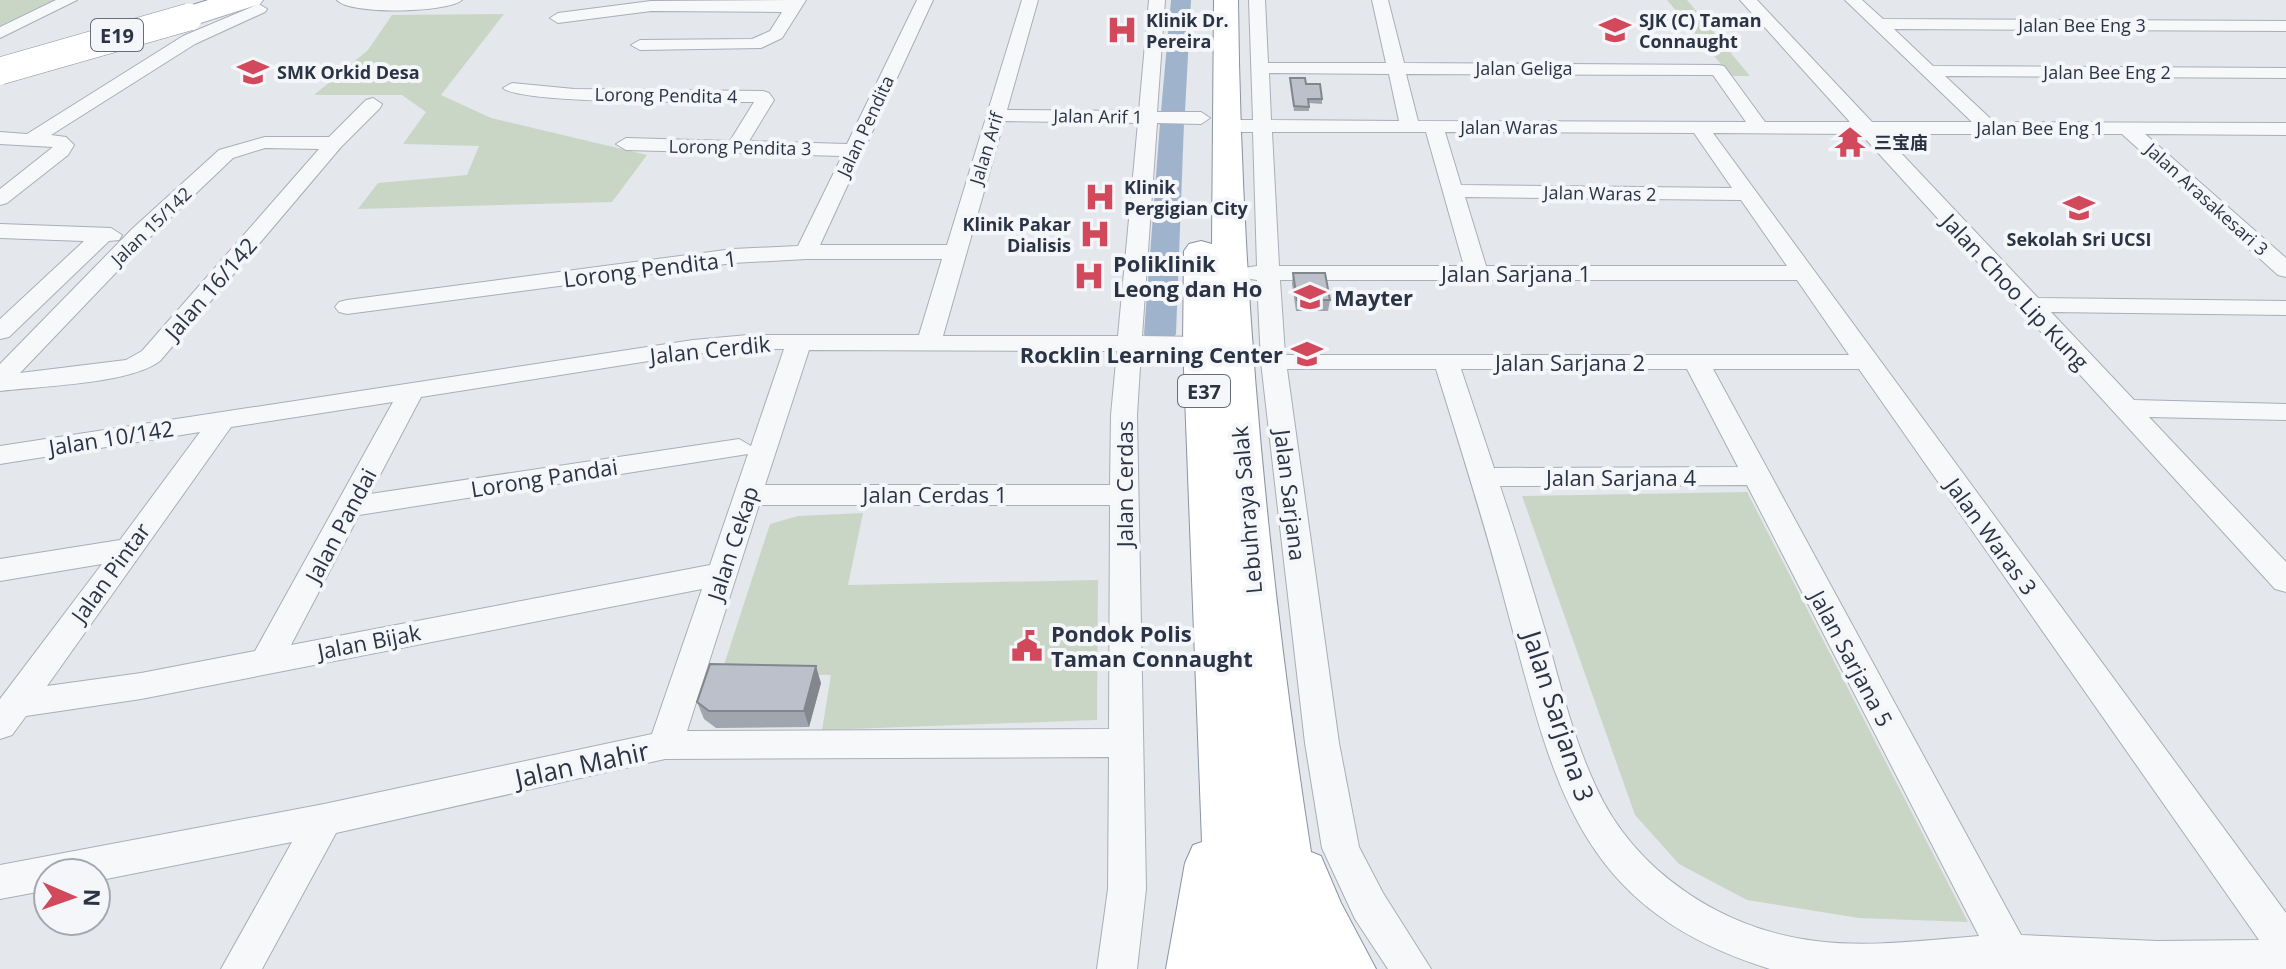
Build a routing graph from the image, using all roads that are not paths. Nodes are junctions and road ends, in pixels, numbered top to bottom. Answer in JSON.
{"nodes":[{"id":1,"x":69,"y":0,"type":"edge"},
{"id":2,"x":345,"y":0,"type":"edge"},
{"id":3,"x":454,"y":0,"type":"edge"},
{"id":4,"x":925,"y":0,"type":"edge"},
{"id":5,"x":1030,"y":0,"type":"edge"},
{"id":6,"x":1157,"y":0,"type":"edge"},
{"id":7,"x":1205,"y":0,"type":"edge"},
{"id":8,"x":1226,"y":0,"type":"edge"},
{"id":9,"x":1257,"y":0,"type":"edge"},
{"id":10,"x":1380,"y":0,"type":"edge"},
{"id":11,"x":1748,"y":0,"type":"edge"},
{"id":12,"x":1853,"y":0,"type":"edge"},
{"id":13,"x":243,"y":4,"type":"edge"},
{"id":14,"x":795,"y":4,"type":"edge"},
{"id":15,"x":558,"y":18,"type":"dead end"},
{"id":16,"x":1879,"y":24,"type":"junction"},
{"id":17,"x":2286,"y":26,"type":"edge"},
{"id":18,"x":0,"y":33,"type":"edge"},
{"id":19,"x":640,"y":45,"type":"dead end"},
{"id":20,"x":0,"y":57,"type":"edge"},
{"id":21,"x":1260,"y":68,"type":"junction"},
{"id":22,"x":1396,"y":68,"type":"junction"},
{"id":23,"x":0,"y":69,"type":"edge"},
{"id":24,"x":1929,"y":71,"type":"junction"},
{"id":25,"x":2286,"y":73,"type":"edge"},
{"id":26,"x":512,"y":88,"type":"dead end"},
{"id":27,"x":373,"y":104,"type":"dead end"},
{"id":28,"x":996,"y":115,"type":"junction"},
{"id":29,"x":1146,"y":117,"type":"junction"},
{"id":30,"x":1212,"y":122,"type":"junction"},
{"id":31,"x":1262,"y":127,"type":"junction"},
{"id":32,"x":1410,"y":127,"type":"junction"},
{"id":33,"x":1434,"y":127,"type":"junction"},
{"id":34,"x":1699,"y":127,"type":"junction"},
{"id":35,"x":1759,"y":127,"type":"junction"},
{"id":36,"x":1794,"y":127,"type":"joint"},
{"id":37,"x":1864,"y":127,"type":"junction"},
{"id":38,"x":1989,"y":128,"type":"junction"},
{"id":39,"x":2127,"y":129,"type":"junction"},
{"id":40,"x":2256,"y":129,"type":"junction"},
{"id":41,"x":2286,"y":129,"type":"edge"},
{"id":42,"x":0,"y":138,"type":"edge"},
{"id":43,"x":33,"y":138,"type":"junction"},
{"id":44,"x":334,"y":143,"type":"junction"},
{"id":45,"x":626,"y":144,"type":"dead end"},
{"id":46,"x":736,"y":147,"type":"junction"},
{"id":47,"x":854,"y":150,"type":"junction"},
{"id":48,"x":2286,"y":152,"type":"edge"},
{"id":49,"x":1453,"y":191,"type":"junction"},
{"id":50,"x":1747,"y":194,"type":"junction"},
{"id":51,"x":0,"y":199,"type":"edge"},
{"id":52,"x":0,"y":231,"type":"edge"},
{"id":53,"x":140,"y":234,"type":"junction"},
{"id":54,"x":103,"y":235,"type":"junction"},
{"id":55,"x":806,"y":252,"type":"junction"},
{"id":56,"x":955,"y":252,"type":"junction"},
{"id":57,"x":2286,"y":270,"type":"edge"},
{"id":58,"x":1249,"y":273,"type":"junction"},
{"id":59,"x":1477,"y":273,"type":"junction"},
{"id":60,"x":1804,"y":273,"type":"junction"},
{"id":61,"x":2029,"y":305,"type":"junction"},
{"id":62,"x":347,"y":307,"type":"dead end"},
{"id":63,"x":2286,"y":308,"type":"edge"},
{"id":64,"x":0,"y":332,"type":"edge"},
{"id":65,"x":799,"y":342,"type":"junction"},
{"id":66,"x":929,"y":342,"type":"junction"},
{"id":67,"x":1128,"y":343,"type":"junction"},
{"id":68,"x":1201,"y":344,"type":"junction"},
{"id":69,"x":1273,"y":362,"type":"junction"},
{"id":70,"x":1446,"y":362,"type":"junction"},
{"id":71,"x":1696,"y":362,"type":"junction"},
{"id":72,"x":1867,"y":362,"type":"junction"},
{"id":73,"x":0,"y":381,"type":"edge"},
{"id":74,"x":412,"y":390,"type":"junction"},
{"id":75,"x":2124,"y":408,"type":"junction"},
{"id":76,"x":2286,"y":412,"type":"edge"},
{"id":77,"x":223,"y":420,"type":"junction"},
{"id":78,"x":739,"y":448,"type":"dead end"},
{"id":79,"x":0,"y":455,"type":"edge"},
{"id":80,"x":1756,"y":476,"type":"junction"},
{"id":81,"x":1486,"y":477,"type":"junction"},
{"id":82,"x":748,"y":495,"type":"junction"},
{"id":83,"x":1122,"y":495,"type":"junction"},
{"id":84,"x":349,"y":507,"type":"junction"},
{"id":85,"x":126,"y":549,"type":"junction"},
{"id":86,"x":2272,"y":552,"type":"edge"},
{"id":87,"x":0,"y":570,"type":"edge"},
{"id":88,"x":722,"y":574,"type":"junction"},
{"id":89,"x":2286,"y":581,"type":"edge"},
{"id":90,"x":267,"y":660,"type":"junction"},
{"id":91,"x":7,"y":714,"type":"edge"},
{"id":92,"x":1125,"y":743,"type":"junction"},
{"id":93,"x":665,"y":745,"type":"junction"},
{"id":94,"x":1226,"y":782,"type":"junction"},
{"id":95,"x":324,"y":820,"type":"junction"},
{"id":96,"x":1281,"y":824,"type":"junction"},
{"id":97,"x":112,"y":861,"type":"edge"},
{"id":98,"x":32,"y":876,"type":"edge"},
{"id":99,"x":0,"y":882,"type":"edge"},
{"id":100,"x":2286,"y":945,"type":"edge"},
{"id":101,"x":2009,"y":953,"type":"junction"},
{"id":102,"x":2286,"y":958,"type":"edge"},
{"id":103,"x":241,"y":969,"type":"edge"},
{"id":104,"x":1117,"y":969,"type":"edge"},
{"id":105,"x":1196,"y":969,"type":"edge"},
{"id":106,"x":1237,"y":969,"type":"edge"},
{"id":107,"x":1297,"y":969,"type":"edge"},
{"id":108,"x":1346,"y":969,"type":"edge"},
{"id":109,"x":1411,"y":969,"type":"edge"}],
"edges":[{"from":1,"to":18,"type":"street"},
{"from":2,"to":3,"type":"street"},
{"from":4,"to":47,"type":"street","name":"Jalan Pendita"},
{"from":5,"to":28,"type":"street","name":"Jalan Arif"},
{"from":6,"to":29,"type":"street","name":"Jalan Cerdas"},
{"from":7,"to":30,"type":"highway","name":"Lebuhraya Salak","number":"E37"},
{"from":8,"to":30,"type":"highway","name":"Lebuhraya Salak","number":"E37"},
{"from":9,"to":21,"type":"street","name":"Jalan Sarjana"},
{"from":10,"to":22,"type":"street"},
{"from":11,"to":37,"type":"street","name":"Jalan Choo Lip Kung"},
{"from":12,"to":16,"type":"street"},
{"from":13,"to":20,"type":"main road"},
{"from":13,"to":23,"type":"highway","number":"E19","bridge":true},
{"from":13,"to":23,"type":"main road"},
{"from":13,"to":43,"type":"street"},
{"from":14,"to":15,"type":"street"},
{"from":14,"to":19,"type":"street"},
{"from":16,"to":17,"type":"street","name":"Jalan Bee Eng 3"},
{"from":16,"to":24,"type":"street"},
{"from":21,"to":22,"type":"street","name":"Jalan Geliga"},
{"from":21,"to":31,"type":"street","name":"Jalan Sarjana"},
{"from":22,"to":32,"type":"street"},
{"from":22,"to":35,"type":"street","name":"Jalan Geliga"},
{"from":24,"to":25,"type":"street","name":"Jalan Bee Eng 2"},
{"from":24,"to":38,"type":"street"},
{"from":26,"to":46,"type":"street","name":"Lorong Pendita 4"},
{"from":27,"to":44,"type":"street","name":"Jalan 16/142"},
{"from":28,"to":29,"type":"street","name":"Jalan Arif 1"},
{"from":28,"to":56,"type":"street","name":"Jalan Arif"},
{"from":29,"to":30,"type":"street","name":"Jalan Arif 1"},
{"from":29,"to":67,"type":"street","name":"Jalan Cerdas"},
{"from":30,"to":31,"type":"street","name":"Jalan Waras"},
{"from":30,"to":58,"type":"highway","name":"Lebuhraya Salak","number":"E37"},
{"from":30,"to":68,"type":"highway","name":"Lebuhraya Salak","number":"E37"},
{"from":31,"to":32,"type":"street","name":"Jalan Waras"},
{"from":31,"to":58,"type":"street","name":"Jalan Sarjana"},
{"from":32,"to":33,"type":"street","name":"Jalan Waras"},
{"from":33,"to":34,"type":"street","name":"Jalan Waras"},
{"from":33,"to":49,"type":"street"},
{"from":34,"to":35,"type":"street","name":"Jalan Waras"},
{"from":34,"to":50,"type":"street","name":"Jalan Waras 3"},
{"from":35,"to":36,"type":"street","name":"Jalan Waras"},
{"from":36,"to":37,"type":"street","name":"Jalan Bee Eng 1"},
{"from":37,"to":38,"type":"street","name":"Jalan Bee Eng 1"},
{"from":37,"to":61,"type":"street","name":"Jalan Choo Lip Kung"},
{"from":38,"to":39,"type":"street","name":"Jalan Bee Eng 1"},
{"from":39,"to":40,"type":"street","name":"Jalan Bee Eng 1"},
{"from":39,"to":57,"type":"street","name":"Jalan Arasakesari 3"},
{"from":40,"to":41,"type":"street","name":"Jalan Bee Eng 1"},
{"from":40,"to":48,"type":"street"},
{"from":42,"to":43,"type":"street"},
{"from":43,"to":51,"type":"street"},
{"from":44,"to":53,"type":"street","name":"Jalan 15/142"},
{"from":44,"to":73,"type":"street","name":"Jalan 16/142"},
{"from":45,"to":46,"type":"street","name":"Lorong Pendita 3"},
{"from":46,"to":47,"type":"street","name":"Lorong Pendita 3"},
{"from":47,"to":55,"type":"street","name":"Jalan Pendita"},
{"from":49,"to":50,"type":"street","name":"Jalan Waras 2"},
{"from":49,"to":59,"type":"street"},
{"from":50,"to":60,"type":"street","name":"Jalan Waras 3"},
{"from":52,"to":54,"type":"street"},
{"from":53,"to":54,"type":"street"},
{"from":53,"to":73,"type":"street","name":"Jalan 15/142"},
{"from":54,"to":64,"type":"street"},
{"from":55,"to":56,"type":"street","name":"Lorong Pendita 1"},
{"from":55,"to":62,"type":"street","name":"Lorong Pendita 1"},
{"from":56,"to":66,"type":"street","name":"Jalan Arif"},
{"from":58,"to":59,"type":"street","name":"Jalan Sarjana 1"},
{"from":58,"to":69,"type":"street","name":"Jalan Sarjana"},
{"from":58,"to":96,"type":"highway","name":"Lebuhraya Salak","number":"E37"},
{"from":59,"to":60,"type":"street","name":"Jalan Sarjana 1"},
{"from":60,"to":72,"type":"street","name":"Jalan Waras 3"},
{"from":61,"to":63,"type":"street"},
{"from":61,"to":75,"type":"street","name":"Jalan Choo Lip Kung"},
{"from":65,"to":66,"type":"street","name":"Jalan Cerdik"},
{"from":65,"to":74,"type":"street","name":"Jalan Cerdik"},
{"from":65,"to":82,"type":"street","name":"Jalan Cekap"},
{"from":66,"to":67,"type":"street","name":"Jalan Cerdik"},
{"from":67,"to":68,"type":"street","name":"Jalan Cerdik"},
{"from":67,"to":83,"type":"street","name":"Jalan Cerdas"},
{"from":68,"to":94,"type":"highway","name":"Lebuhraya Salak","number":"E37"},
{"from":69,"to":70,"type":"street","name":"Jalan Sarjana 2"},
{"from":69,"to":109,"type":"street","name":"Jalan Sarjana"},
{"from":70,"to":71,"type":"street","name":"Jalan Sarjana 2"},
{"from":70,"to":81,"type":"street","name":"Jalan Sarjana 3"},
{"from":71,"to":72,"type":"street","name":"Jalan Sarjana 2"},
{"from":71,"to":80,"type":"street","name":"Jalan Sarjana 5"},
{"from":72,"to":100,"type":"street","name":"Jalan Waras 3"},
{"from":74,"to":77,"type":"street","name":"Jalan Cerdik"},
{"from":74,"to":84,"type":"street","name":"Jalan Pandai"},
{"from":75,"to":76,"type":"street"},
{"from":75,"to":86,"type":"street","name":"Jalan Choo Lip Kung"},
{"from":77,"to":79,"type":"street","name":"Jalan 10/142"},
{"from":77,"to":85,"type":"street","name":"Jalan Pintar"},
{"from":78,"to":84,"type":"street","name":"Lorong Pandai"},
{"from":80,"to":81,"type":"street","name":"Jalan Sarjana 4"},
{"from":80,"to":101,"type":"street","name":"Jalan Sarjana 5"},
{"from":81,"to":101,"type":"street","name":"Jalan Sarjana 3"},
{"from":82,"to":83,"type":"street","name":"Jalan Cerdas 1"},
{"from":82,"to":88,"type":"street","name":"Jalan Cekap"},
{"from":83,"to":92,"type":"street","name":"Jalan Cerdas"},
{"from":84,"to":90,"type":"street","name":"Jalan Pandai"},
{"from":85,"to":87,"type":"street"},
{"from":85,"to":91,"type":"street","name":"Jalan Pintar"},
{"from":86,"to":89,"type":"street","name":"Jalan Choo Lip Kung"},
{"from":88,"to":90,"type":"street","name":"Jalan Bijak"},
{"from":88,"to":93,"type":"street","name":"Jalan Cekap"},
{"from":90,"to":91,"type":"street","name":"Jalan Bijak"},
{"from":92,"to":93,"type":"street","name":"Jalan Mahir"},
{"from":92,"to":104,"type":"street","name":"Jalan Cerdas"},
{"from":93,"to":95,"type":"street","name":"Jalan Mahir"},
{"from":94,"to":105,"type":"highway"},
{"from":94,"to":106,"type":"highway","name":"Lebuhraya Salak","number":"E37"},
{"from":95,"to":97,"type":"street","name":"Jalan Mahir"},
{"from":95,"to":103,"type":"street"},
{"from":96,"to":107,"type":"highway","name":"Lebuhraya Salak","number":"E37"},
{"from":96,"to":108,"type":"highway"},
{"from":98,"to":99,"type":"street","name":"Jalan Mahir"},
{"from":101,"to":102,"type":"street","name":"Jalan Sarjana 3"}]}
